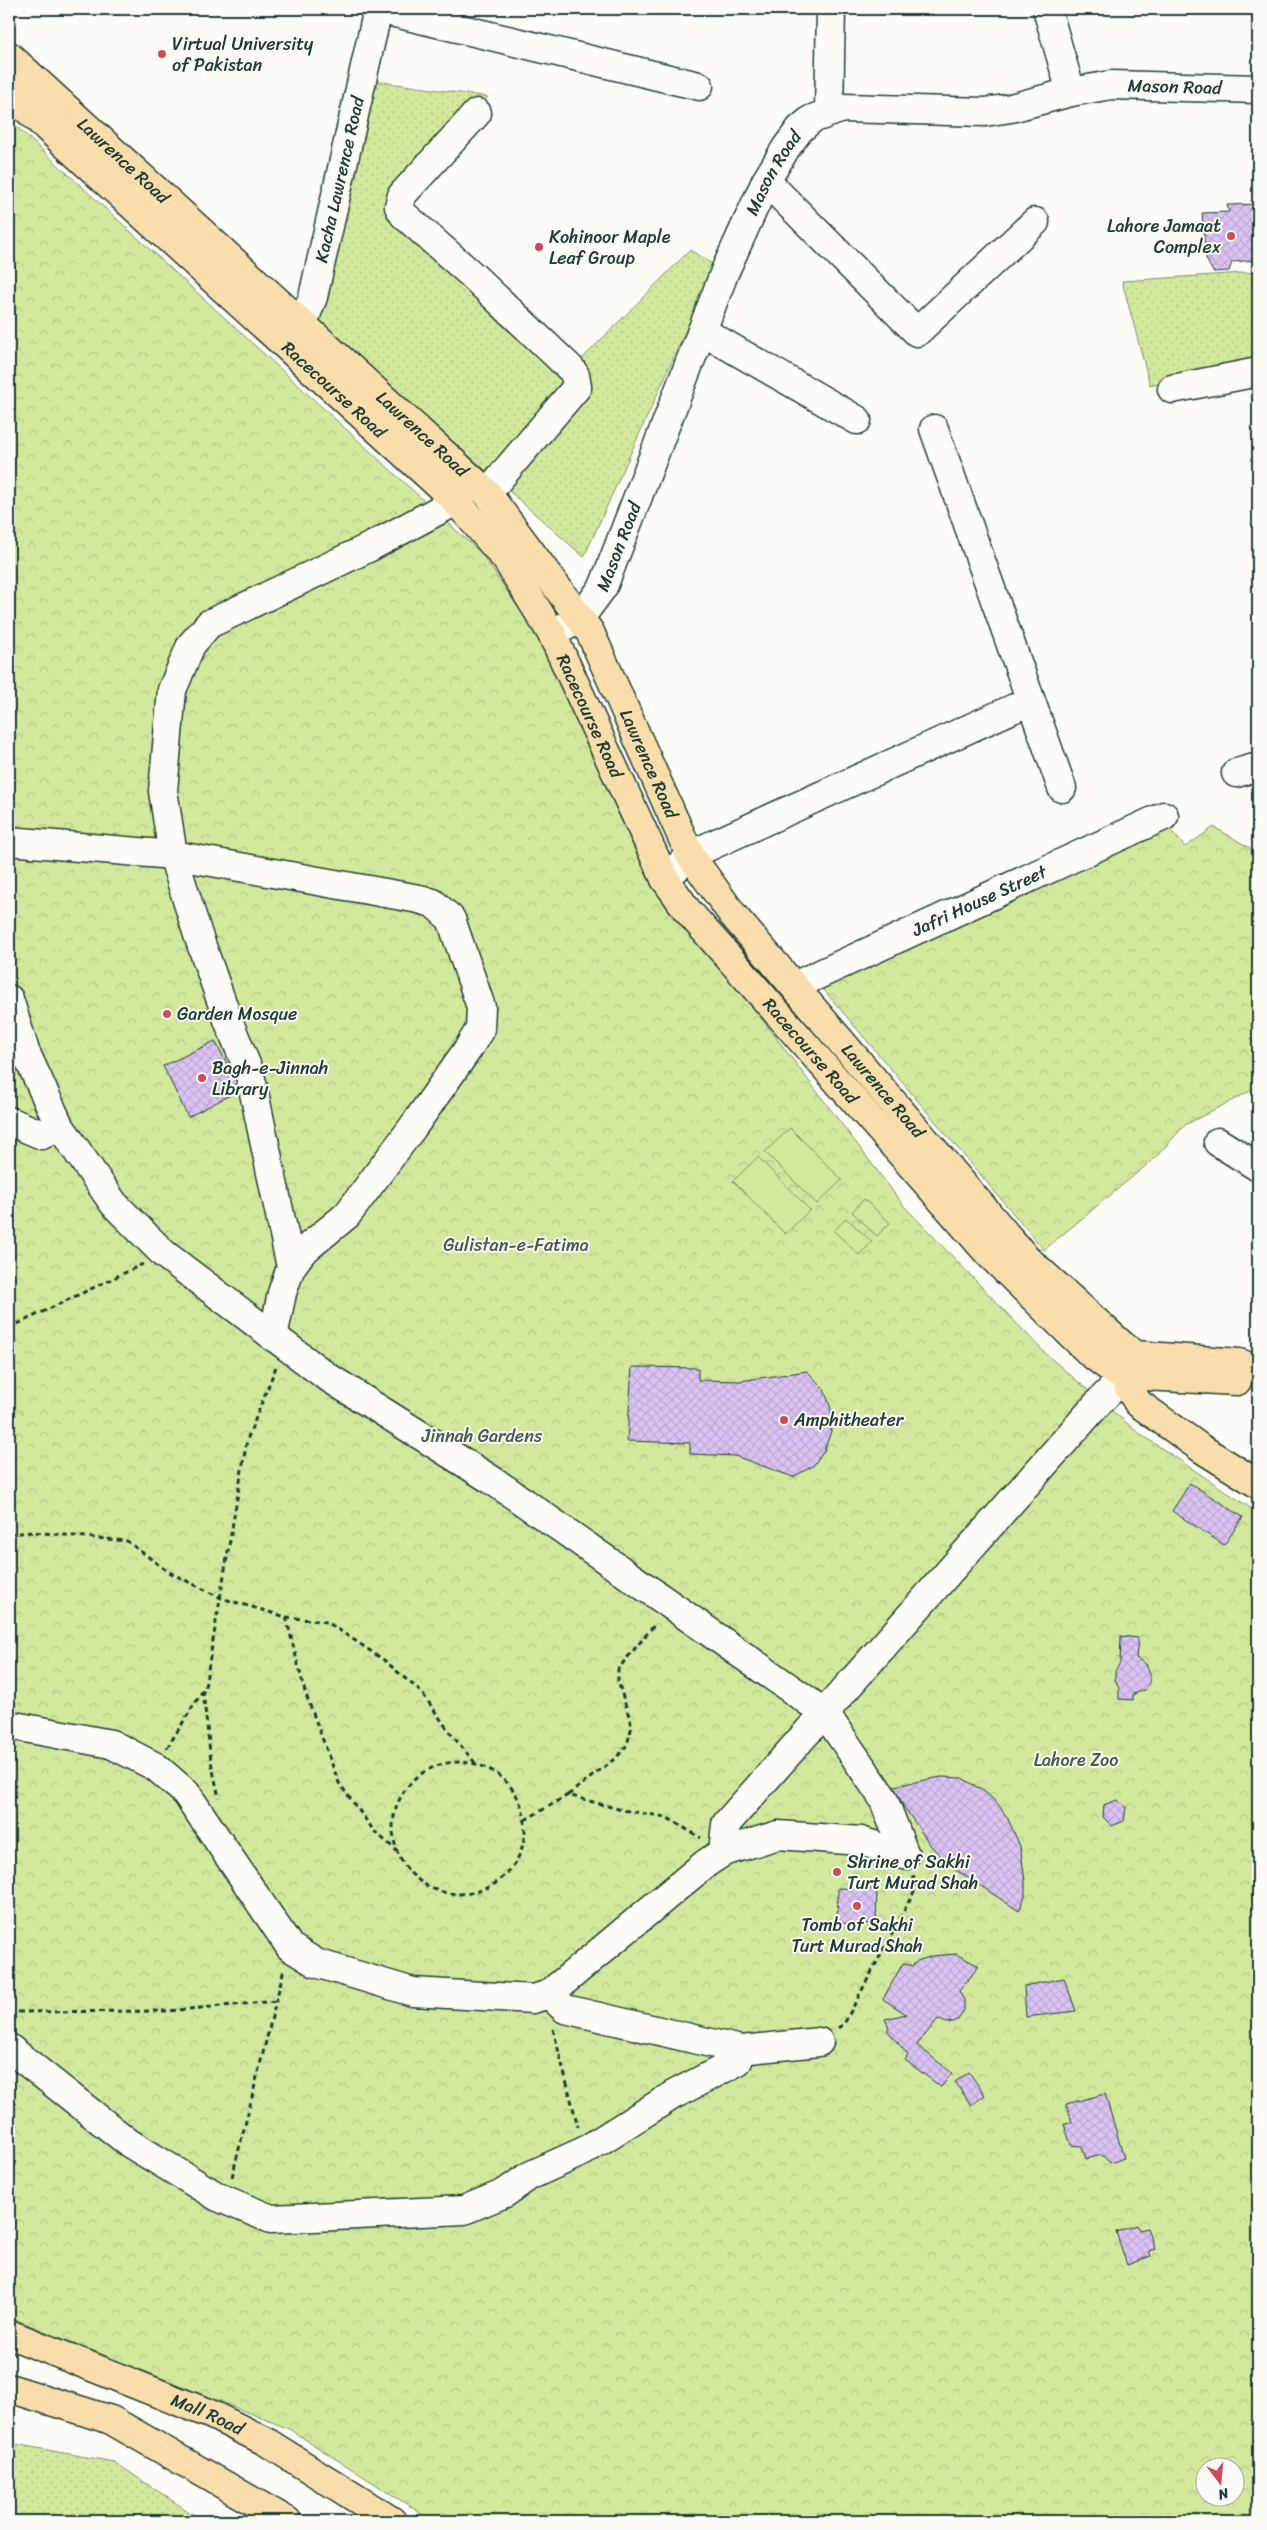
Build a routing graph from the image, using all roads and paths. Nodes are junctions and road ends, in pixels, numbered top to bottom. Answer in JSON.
{"nodes":[{"id":1,"x":378,"y":9,"type":"edge"},
{"id":2,"x":831,"y":9,"type":"edge"},
{"id":3,"x":1047,"y":9,"type":"edge"},
{"id":4,"x":9,"y":56,"type":"edge"},
{"id":5,"x":699,"y":86,"type":"dead end"},
{"id":6,"x":1258,"y":89,"type":"edge"},
{"id":7,"x":1071,"y":92,"type":"junction"},
{"id":8,"x":9,"y":93,"type":"edge"},
{"id":9,"x":829,"y":111,"type":"junction"},
{"id":10,"x":477,"y":113,"type":"dead end"},
{"id":11,"x":766,"y":181,"type":"junction"},
{"id":12,"x":1035,"y":222,"type":"dead end"},
{"id":13,"x":303,"y":323,"type":"junction"},
{"id":14,"x":702,"y":331,"type":"junction"},
{"id":15,"x":286,"y":345,"type":"junction"},
{"id":16,"x":1258,"y":372,"type":"edge"},
{"id":17,"x":1172,"y":389,"type":"dead end"},
{"id":18,"x":858,"y":420,"type":"dead end"},
{"id":19,"x":934,"y":429,"type":"dead end"},
{"id":20,"x":480,"y":487,"type":"junction"},
{"id":21,"x":456,"y":501,"type":"junction"},
{"id":22,"x":580,"y":618,"type":"junction"},
{"id":23,"x":552,"y":634,"type":"junction"},
{"id":24,"x":1030,"y":701,"type":"junction"},
{"id":25,"x":1062,"y":788,"type":"dead end"},
{"id":26,"x":1164,"y":816,"type":"dead end"},
{"id":27,"x":9,"y":841,"type":"edge"},
{"id":28,"x":174,"y":855,"type":"junction"},
{"id":29,"x":690,"y":855,"type":"junction"},
{"id":30,"x":665,"y":879,"type":"junction"},
{"id":31,"x":794,"y":986,"type":"junction"},
{"id":32,"x":9,"y":999,"type":"edge"},
{"id":33,"x":9,"y":1121,"type":"edge"},
{"id":34,"x":59,"y":1126,"type":"junction"},
{"id":35,"x":1218,"y":1142,"type":"dead end"},
{"id":36,"x":1258,"y":1167,"type":"edge"},
{"id":37,"x":164,"y":1254,"type":"junction"},
{"id":38,"x":291,"y":1267,"type":"junction"},
{"id":39,"x":9,"y":1328,"type":"edge"},
{"id":40,"x":279,"y":1341,"type":"junction"},
{"id":41,"x":1128,"y":1364,"type":"junction"},
{"id":42,"x":1258,"y":1370,"type":"edge"},
{"id":43,"x":1258,"y":1374,"type":"edge"},
{"id":44,"x":1171,"y":1379,"type":"junction"},
{"id":45,"x":1164,"y":1422,"type":"junction"},
{"id":46,"x":1258,"y":1484,"type":"edge"},
{"id":47,"x":9,"y":1534,"type":"edge"},
{"id":48,"x":221,"y":1598,"type":"junction"},
{"id":49,"x":670,"y":1605,"type":"junction"},
{"id":50,"x":286,"y":1617,"type":"junction"},
{"id":51,"x":203,"y":1690,"type":"junction"},
{"id":52,"x":825,"y":1713,"type":"junction"},
{"id":53,"x":9,"y":1725,"type":"edge"},
{"id":54,"x":477,"y":1764,"type":"junction"},
{"id":55,"x":156,"y":1767,"type":"junction"},
{"id":56,"x":568,"y":1795,"type":"junction"},
{"id":57,"x":221,"y":1807,"type":"dead end"},
{"id":58,"x":525,"y":1820,"type":"junction"},
{"id":59,"x":398,"y":1852,"type":"junction"},
{"id":60,"x":723,"y":1852,"type":"junction"},
{"id":61,"x":905,"y":1854,"type":"junction"},
{"id":62,"x":290,"y":1947,"type":"junction"},
{"id":63,"x":276,"y":2000,"type":"junction"},
{"id":64,"x":557,"y":2002,"type":"junction"},
{"id":65,"x":9,"y":2012,"type":"edge"},
{"id":66,"x":819,"y":2042,"type":"joint"},
{"id":67,"x":9,"y":2048,"type":"edge"},
{"id":68,"x":741,"y":2050,"type":"junction"},
{"id":69,"x":584,"y":2151,"type":"junction"},
{"id":70,"x":226,"y":2200,"type":"junction"},
{"id":71,"x":9,"y":2334,"type":"edge"},
{"id":72,"x":9,"y":2388,"type":"edge"},
{"id":73,"x":287,"y":2521,"type":"edge"},
{"id":74,"x":392,"y":2521,"type":"edge"}],
"edges":[{"from":1,"to":5,"type":"street"},
{"from":1,"to":13,"type":"street","name":"Kacha Lawrence Road"},
{"from":2,"to":9,"type":"street"},
{"from":3,"to":7,"type":"street"},
{"from":4,"to":13,"type":"main road","name":"Lawrence Road"},
{"from":6,"to":7,"type":"street","name":"Mason Road"},
{"from":7,"to":9,"type":"street","name":"Mason Road"},
{"from":8,"to":15,"type":"main road","name":"Racecourse Road"},
{"from":9,"to":11,"type":"street","name":"Mason Road"},
{"from":10,"to":20,"type":"street"},
{"from":11,"to":12,"type":"street"},
{"from":11,"to":14,"type":"street","name":"Mason Road"},
{"from":13,"to":15,"type":"street","name":"Kacha Lawrence Road"},
{"from":13,"to":20,"type":"main road","name":"Lawrence Road"},
{"from":14,"to":18,"type":"street"},
{"from":14,"to":22,"type":"street","name":"Mason Road"},
{"from":15,"to":21,"type":"main road","name":"Racecourse Road"},
{"from":16,"to":17,"type":"street"},
{"from":19,"to":24,"type":"street"},
{"from":20,"to":21,"type":"street"},
{"from":20,"to":22,"type":"main road","name":"Lawrence Road"},
{"from":21,"to":23,"type":"main road","name":"Racecourse Road"},
{"from":21,"to":28,"type":"street"},
{"from":22,"to":23,"type":"street","name":"Mason Road"},
{"from":22,"to":29,"type":"main road","name":"Lawrence Road"},
{"from":23,"to":30,"type":"main road","name":"Racecourse Road"},
{"from":24,"to":25,"type":"street"},
{"from":24,"to":29,"type":"street"},
{"from":26,"to":31,"type":"street","name":"Jafri House Street"},
{"from":27,"to":28,"type":"street"},
{"from":28,"to":38,"type":"street"},
{"from":28,"to":38,"type":"street"},
{"from":29,"to":30,"type":"street"},
{"from":29,"to":31,"type":"main road","name":"Lawrence Road"},
{"from":30,"to":41,"type":"main road","name":"Racecourse Road"},
{"from":31,"to":41,"type":"main road","name":"Lawrence Road"},
{"from":32,"to":34,"type":"street"},
{"from":33,"to":34,"type":"street"},
{"from":34,"to":37,"type":"street"},
{"from":35,"to":36,"type":"street"},
{"from":37,"to":39,"type":"path"},
{"from":37,"to":40,"type":"street"},
{"from":38,"to":40,"type":"street"},
{"from":40,"to":48,"type":"path"},
{"from":40,"to":49,"type":"street"},
{"from":41,"to":42,"type":"main road"},
{"from":41,"to":44,"type":"main road"},
{"from":41,"to":45,"type":"main road","name":"Lawrence Road"},
{"from":41,"to":52,"type":"street"},
{"from":43,"to":44,"type":"main road"},
{"from":44,"to":45,"type":"main road"},
{"from":45,"to":46,"type":"main road","name":"Lawrence Road"},
{"from":47,"to":48,"type":"path"},
{"from":48,"to":50,"type":"path"},
{"from":48,"to":51,"type":"path"},
{"from":49,"to":52,"type":"street"},
{"from":49,"to":56,"type":"path"},
{"from":50,"to":54,"type":"path"},
{"from":50,"to":59,"type":"path"},
{"from":51,"to":55,"type":"path"},
{"from":51,"to":57,"type":"path"},
{"from":52,"to":60,"type":"street"},
{"from":52,"to":61,"type":"street"},
{"from":53,"to":55,"type":"street"},
{"from":54,"to":58,"type":"path"},
{"from":54,"to":59,"type":"path"},
{"from":55,"to":62,"type":"street"},
{"from":56,"to":58,"type":"path"},
{"from":56,"to":60,"type":"path"},
{"from":58,"to":59,"type":"path"},
{"from":60,"to":61,"type":"street"},
{"from":60,"to":64,"type":"street"},
{"from":61,"to":66,"type":"path"},
{"from":62,"to":63,"type":"path"},
{"from":62,"to":64,"type":"street"},
{"from":63,"to":65,"type":"path"},
{"from":63,"to":70,"type":"path"},
{"from":64,"to":68,"type":"street"},
{"from":64,"to":69,"type":"path"},
{"from":66,"to":68,"type":"street"},
{"from":67,"to":70,"type":"street"},
{"from":68,"to":69,"type":"street"},
{"from":69,"to":70,"type":"street"},
{"from":71,"to":74,"type":"main road","name":"Mall Road"},
{"from":72,"to":73,"type":"main road"}]}
